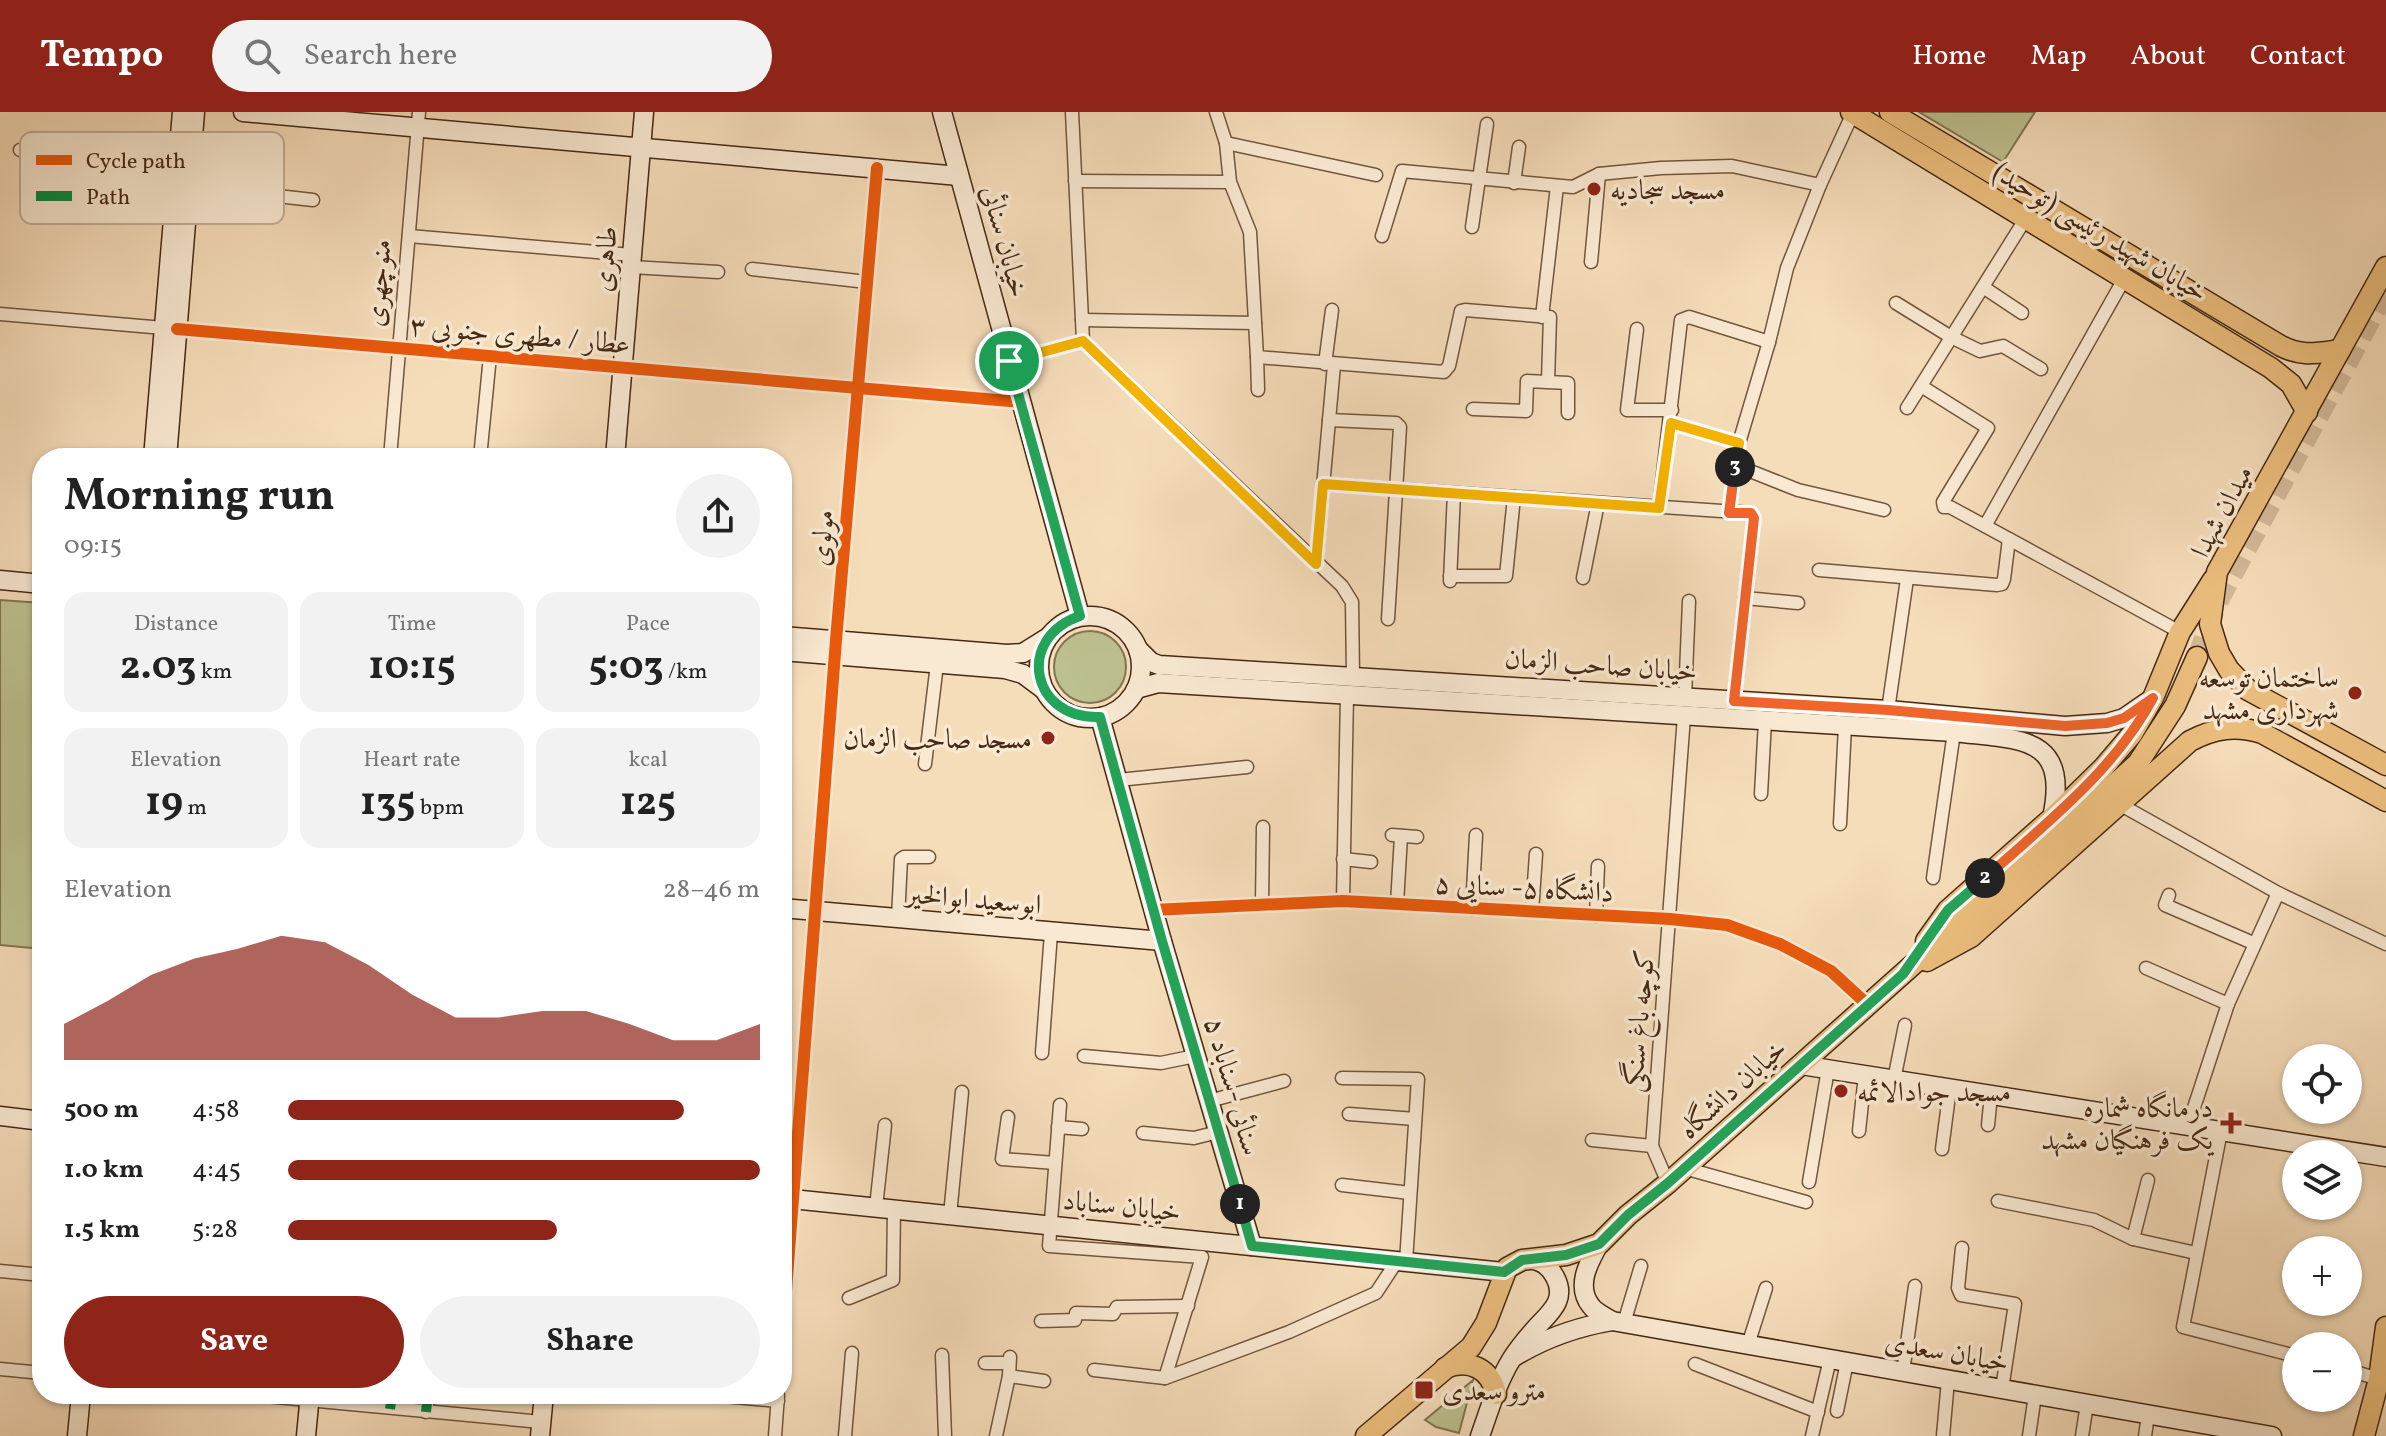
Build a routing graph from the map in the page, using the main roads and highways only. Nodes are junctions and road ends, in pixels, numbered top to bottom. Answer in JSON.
{"nodes":[{"id":1,"x":182,"y":112,"type":"edge"},
{"id":2,"x":195,"y":112,"type":"edge"},
{"id":3,"x":243,"y":112,"type":"edge"},
{"id":4,"x":644,"y":112,"type":"edge"},
{"id":5,"x":942,"y":112,"type":"edge"},
{"id":6,"x":1890,"y":112,"type":"edge"},
{"id":7,"x":1852,"y":113,"type":"edge"},
{"id":8,"x":419,"y":120,"type":"edge"},
{"id":9,"x":180,"y":132,"type":"edge"},
{"id":10,"x":193,"y":132,"type":"edge"},
{"id":11,"x":641,"y":147,"type":"junction"},
{"id":12,"x":959,"y":176,"type":"junction"},
{"id":13,"x":175,"y":224,"type":"edge"},
{"id":14,"x":184,"y":224,"type":"edge"},
{"id":15,"x":2386,"y":267,"type":"edge"},
{"id":16,"x":171,"y":328,"type":"junction"},
{"id":17,"x":2340,"y":350,"type":"junction"},
{"id":18,"x":2307,"y":412,"type":"junction"},
{"id":19,"x":154,"y":448,"type":"edge"},
{"id":20,"x":167,"y":448,"type":"edge"},
{"id":21,"x":616,"y":448,"type":"edge"},
{"id":22,"x":2217,"y":572,"type":"junction"},
{"id":23,"x":0,"y":580,"type":"edge"},
{"id":24,"x":32,"y":583,"type":"edge"},
{"id":25,"x":1080,"y":616,"type":"junction"},
{"id":26,"x":792,"y":638,"type":"edge"},
{"id":27,"x":1047,"y":638,"type":"junction"},
{"id":28,"x":836,"y":648,"type":"junction"},
{"id":29,"x":1138,"y":649,"type":"junction"},
{"id":30,"x":792,"y":650,"type":"edge"},
{"id":31,"x":2197,"y":657,"type":"tunnel mouth"},
{"id":32,"x":1350,"y":686,"type":"junction"},
{"id":33,"x":1043,"y":689,"type":"junction"},
{"id":34,"x":1136,"y":689,"type":"junction"},
{"id":35,"x":2153,"y":698,"type":"junction"},
{"id":36,"x":1685,"y":707,"type":"junction"},
{"id":37,"x":1100,"y":717,"type":"junction"},
{"id":38,"x":2386,"y":765,"type":"edge"},
{"id":39,"x":2386,"y":801,"type":"edge"},
{"id":40,"x":2052,"y":818,"type":"junction"},
{"id":41,"x":792,"y":909,"type":"edge"},
{"id":42,"x":1162,"y":941,"type":"junction"},
{"id":43,"x":1903,"y":974,"type":"junction"},
{"id":44,"x":1801,"y":1065,"type":"junction"},
{"id":45,"x":0,"y":1116,"type":"edge"},
{"id":46,"x":32,"y":1120,"type":"edge"},
{"id":47,"x":2386,"y":1157,"type":"edge"},
{"id":48,"x":792,"y":1198,"type":"edge"},
{"id":49,"x":1599,"y":1244,"type":"junction"},
{"id":50,"x":1252,"y":1246,"type":"junction"},
{"id":51,"x":1531,"y":1259,"type":"junction"},
{"id":52,"x":1504,"y":1272,"type":"junction"},
{"id":53,"x":1618,"y":1322,"type":"junction"},
{"id":54,"x":2386,"y":1327,"type":"edge"},
{"id":55,"x":1514,"y":1357,"type":"junction"},
{"id":56,"x":1445,"y":1368,"type":"junction"},
{"id":57,"x":2379,"y":1379,"type":"junction"},
{"id":58,"x":1496,"y":1394,"type":"junction"},
{"id":59,"x":80,"y":1404,"type":"edge"},
{"id":60,"x":309,"y":1404,"type":"edge"},
{"id":61,"x":543,"y":1404,"type":"edge"},
{"id":62,"x":541,"y":1429,"type":"edge"},
{"id":63,"x":2237,"y":1433,"type":"edge"},
{"id":64,"x":77,"y":1436,"type":"edge"},
{"id":65,"x":306,"y":1436,"type":"edge"},
{"id":66,"x":1366,"y":1436,"type":"edge"},
{"id":67,"x":1480,"y":1436,"type":"edge"},
{"id":68,"x":2267,"y":1436,"type":"edge"},
{"id":69,"x":2364,"y":1436,"type":"edge"},
{"id":70,"x":2377,"y":1436,"type":"edge"}],
"edges":[{"from":1,"to":9,"type":"main road"},
{"from":2,"to":10,"type":"main road"},
{"from":3,"to":8,"type":"main road"},
{"from":4,"to":11,"type":"main road","name":"طاهری"},
{"from":5,"to":12,"type":"main road","name":"خیابان سنائی"},
{"from":6,"to":17,"type":"main road","name":"خیابان شهید رئیسی (توحید)"},
{"from":7,"to":18,"type":"main road","name":"خیابان شهید رئیسی (توحید)"},
{"from":8,"to":11,"type":"main road"},
{"from":11,"to":12,"type":"main road"},
{"from":11,"to":21,"type":"main road","name":"طاهری"},
{"from":12,"to":25,"type":"main road","name":"خیابان سنائی"},
{"from":13,"to":16,"type":"main road"},
{"from":14,"to":16,"type":"main road"},
{"from":15,"to":17,"type":"main road","name":"میدان شهدا"},
{"from":16,"to":19,"type":"main road"},
{"from":16,"to":20,"type":"main road"},
{"from":17,"to":18,"type":"main road","name":"میدان شهدا"},
{"from":18,"to":22,"type":"main road","name":"میدان شهدا"},
{"from":22,"to":35,"type":"main road"},
{"from":22,"to":38,"type":"main road","name":"میدان شهدا"},
{"from":23,"to":24,"type":"main road"},
{"from":25,"to":27,"type":"main road"},
{"from":25,"to":29,"type":"main road"},
{"from":26,"to":28,"type":"main road"},
{"from":27,"to":28,"type":"main road"},
{"from":27,"to":33,"type":"main road"},
{"from":28,"to":30,"type":"main road"},
{"from":28,"to":33,"type":"main road"},
{"from":29,"to":32,"type":"main road"},
{"from":29,"to":34,"type":"main road"},
{"from":31,"to":43,"type":"main road"},
{"from":32,"to":34,"type":"main road"},
{"from":32,"to":36,"type":"main road"},
{"from":33,"to":37,"type":"main road"},
{"from":34,"to":37,"type":"main road"},
{"from":35,"to":36,"type":"main road","name":"خیابان صاحب الزمان"},
{"from":35,"to":40,"type":"main road"},
{"from":36,"to":40,"type":"main road"},
{"from":37,"to":42,"type":"main road"},
{"from":39,"to":43,"type":"main road"},
{"from":40,"to":43,"type":"main road"},
{"from":41,"to":42,"type":"main road","name":"ابوسعید ابوالخیر"},
{"from":42,"to":50,"type":"main road","name":"سنائی -سناباد ۵"},
{"from":43,"to":44,"type":"main road","name":"خیابان دانشگاه"},
{"from":44,"to":47,"type":"main road"},
{"from":44,"to":49,"type":"main road","name":"خیابان دانشگاه"},
{"from":45,"to":46,"type":"main road"},
{"from":48,"to":50,"type":"main road","name":"خیابان سناباد"},
{"from":49,"to":51,"type":"main road"},
{"from":49,"to":53,"type":"main road"},
{"from":50,"to":52,"type":"main road","name":"خیابان سناباد"},
{"from":51,"to":52,"type":"main road"},
{"from":51,"to":55,"type":"main road"},
{"from":52,"to":56,"type":"main road"},
{"from":53,"to":55,"type":"main road"},
{"from":53,"to":63,"type":"main road","name":"خیابان سعدی"},
{"from":54,"to":57,"type":"main road"},
{"from":55,"to":58,"type":"main road"},
{"from":56,"to":58,"type":"main road"},
{"from":56,"to":66,"type":"main road"},
{"from":57,"to":69,"type":"main road"},
{"from":57,"to":70,"type":"main road"},
{"from":58,"to":67,"type":"main road"},
{"from":59,"to":64,"type":"main road"},
{"from":60,"to":65,"type":"main road"},
{"from":61,"to":62,"type":"main road"},
{"from":63,"to":68,"type":"main road","name":"خیابان سعدی"}]}
